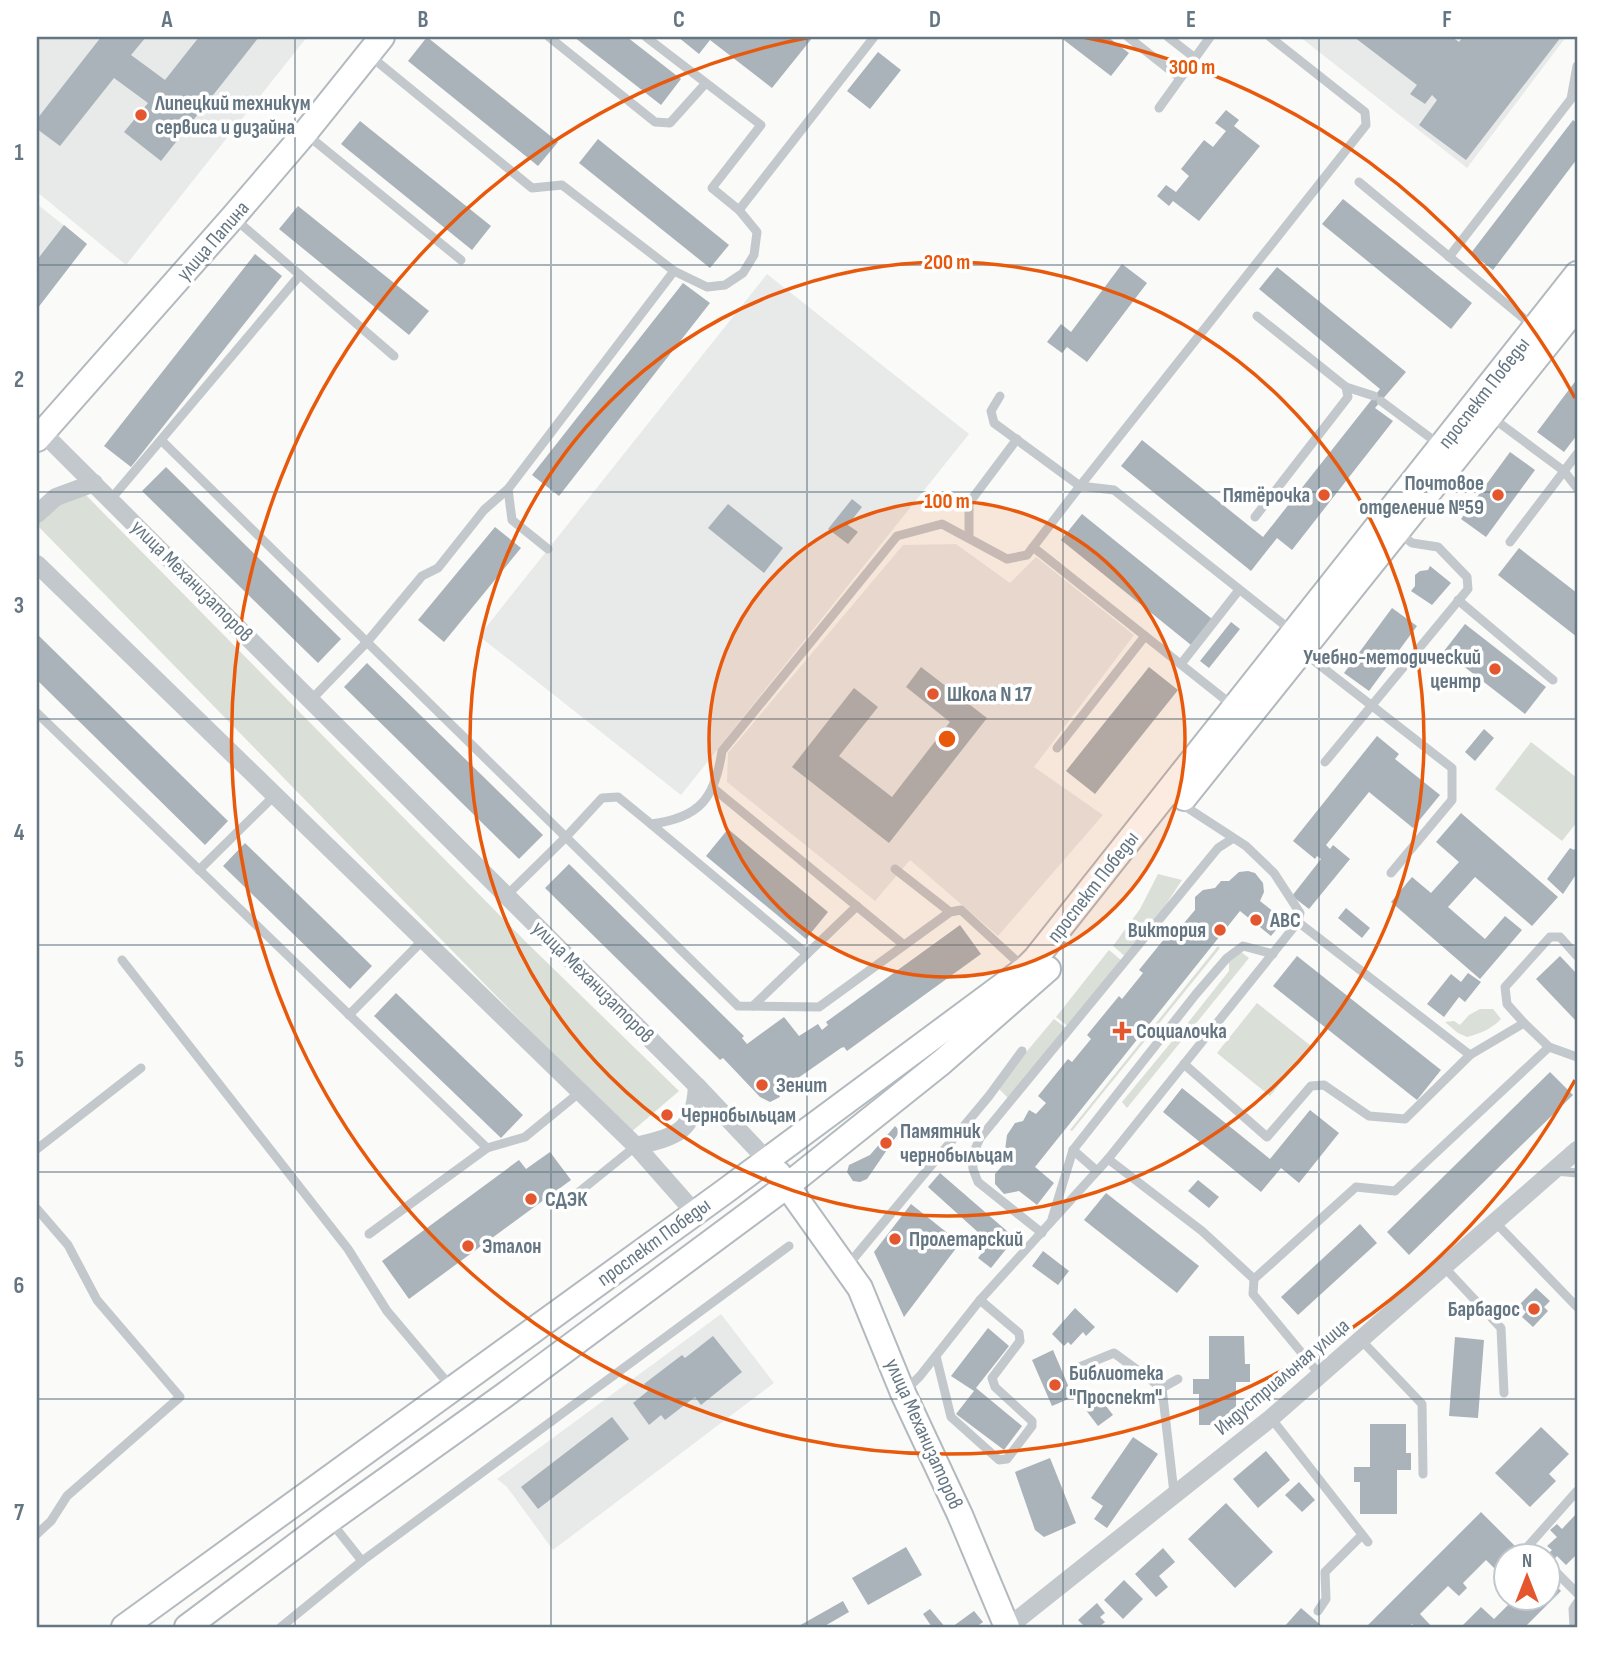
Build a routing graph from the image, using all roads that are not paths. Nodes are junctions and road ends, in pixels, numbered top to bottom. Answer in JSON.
{"nodes":[{"id":1,"x":549,"y":37,"type":"edge"},
{"id":2,"x":646,"y":37,"type":"edge"},
{"id":3,"x":874,"y":37,"type":"edge"},
{"id":4,"x":1128,"y":37,"type":"edge"},
{"id":5,"x":1168,"y":37,"type":"edge"},
{"id":6,"x":1210,"y":37,"type":"edge"},
{"id":7,"x":1270,"y":37,"type":"edge"},
{"id":8,"x":375,"y":42,"type":"edge"},
{"id":9,"x":1195,"y":58,"type":"junction"},
{"id":10,"x":1577,"y":65,"type":"edge"},
{"id":11,"x":1180,"y":78,"type":"junction"},
{"id":12,"x":705,"y":84,"type":"junction"},
{"id":13,"x":1159,"y":108,"type":"dead end"},
{"id":14,"x":305,"y":133,"type":"junction"},
{"id":15,"x":1360,"y":182,"type":"dead end"},
{"id":16,"x":739,"y":209,"type":"junction"},
{"id":17,"x":233,"y":218,"type":"junction"},
{"id":18,"x":1449,"y":257,"type":"junction"},
{"id":19,"x":461,"y":260,"type":"dead end"},
{"id":20,"x":674,"y":271,"type":"junction"},
{"id":21,"x":1577,"y":274,"type":"edge"},
{"id":22,"x":300,"y":275,"type":"junction"},
{"id":23,"x":1577,"y":307,"type":"edge"},
{"id":24,"x":1257,"y":316,"type":"dead end"},
{"id":25,"x":1535,"y":328,"type":"junction"},
{"id":26,"x":394,"y":356,"type":"dead end"},
{"id":27,"x":1346,"y":387,"type":"junction"},
{"id":28,"x":1000,"y":396,"type":"dead end"},
{"id":29,"x":1489,"y":415,"type":"junction"},
{"id":30,"x":39,"y":433,"type":"edge"},
{"id":31,"x":1017,"y":439,"type":"junction"},
{"id":32,"x":161,"y":440,"type":"junction"},
{"id":33,"x":1442,"y":446,"type":"junction"},
{"id":34,"x":1577,"y":454,"type":"edge"},
{"id":35,"x":1564,"y":471,"type":"junction"},
{"id":36,"x":94,"y":483,"type":"junction"},
{"id":37,"x":1080,"y":485,"type":"junction"},
{"id":38,"x":1577,"y":488,"type":"edge"},
{"id":39,"x":508,"y":489,"type":"junction"},
{"id":40,"x":111,"y":499,"type":"junction"},
{"id":41,"x":37,"y":514,"type":"edge"},
{"id":42,"x":1255,"y":517,"type":"dead end"},
{"id":43,"x":1396,"y":531,"type":"junction"},
{"id":44,"x":969,"y":538,"type":"junction"},
{"id":45,"x":1510,"y":541,"type":"dead end"},
{"id":46,"x":1033,"y":547,"type":"junction"},
{"id":47,"x":548,"y":549,"type":"dead end"},
{"id":48,"x":40,"y":572,"type":"edge"},
{"id":49,"x":1239,"y":590,"type":"junction"},
{"id":50,"x":1458,"y":600,"type":"junction"},
{"id":51,"x":1145,"y":636,"type":"junction"},
{"id":52,"x":367,"y":642,"type":"junction"},
{"id":53,"x":1298,"y":642,"type":"junction"},
{"id":54,"x":1181,"y":664,"type":"junction"},
{"id":55,"x":1553,"y":680,"type":"dead end"},
{"id":56,"x":311,"y":700,"type":"junction"},
{"id":57,"x":1372,"y":706,"type":"junction"},
{"id":58,"x":1235,"y":707,"type":"junction"},
{"id":59,"x":37,"y":713,"type":"edge"},
{"id":60,"x":1057,"y":748,"type":"dead end"},
{"id":61,"x":1325,"y":762,"type":"dead end"},
{"id":62,"x":713,"y":788,"type":"junction"},
{"id":63,"x":275,"y":795,"type":"junction"},
{"id":64,"x":1186,"y":814,"type":"junction"},
{"id":65,"x":651,"y":824,"type":"junction"},
{"id":66,"x":566,"y":837,"type":"junction"},
{"id":67,"x":1232,"y":839,"type":"junction"},
{"id":68,"x":895,"y":869,"type":"dead end"},
{"id":69,"x":199,"y":870,"type":"junction"},
{"id":70,"x":1391,"y":873,"type":"dead end"},
{"id":71,"x":507,"y":895,"type":"junction"},
{"id":72,"x":857,"y":906,"type":"junction"},
{"id":73,"x":950,"y":912,"type":"junction"},
{"id":74,"x":1298,"y":922,"type":"junction"},
{"id":75,"x":424,"y":939,"type":"junction"},
{"id":76,"x":904,"y":945,"type":"junction"},
{"id":77,"x":807,"y":954,"type":"junction"},
{"id":78,"x":1273,"y":954,"type":"junction"},
{"id":79,"x":1577,"y":956,"type":"edge"},
{"id":80,"x":122,"y":960,"type":"dead end"},
{"id":81,"x":1025,"y":969,"type":"junction"},
{"id":82,"x":753,"y":1006,"type":"junction"},
{"id":83,"x":349,"y":1015,"type":"junction"},
{"id":84,"x":1524,"y":1023,"type":"junction"},
{"id":85,"x":1549,"y":1047,"type":"junction"},
{"id":86,"x":1022,"y":1051,"type":"dead end"},
{"id":87,"x":1470,"y":1055,"type":"junction"},
{"id":88,"x":1577,"y":1057,"type":"edge"},
{"id":89,"x":1184,"y":1064,"type":"junction"},
{"id":90,"x":141,"y":1068,"type":"dead end"},
{"id":91,"x":697,"y":1086,"type":"junction"},
{"id":92,"x":995,"y":1087,"type":"junction"},
{"id":93,"x":580,"y":1092,"type":"junction"},
{"id":94,"x":1009,"y":1101,"type":"junction"},
{"id":95,"x":636,"y":1146,"type":"junction"},
{"id":96,"x":487,"y":1148,"type":"junction"},
{"id":97,"x":37,"y":1149,"type":"edge"},
{"id":98,"x":1073,"y":1150,"type":"junction"},
{"id":99,"x":1577,"y":1150,"type":"edge"},
{"id":100,"x":1108,"y":1158,"type":"junction"},
{"id":101,"x":766,"y":1159,"type":"junction"},
{"id":102,"x":1555,"y":1170,"type":"junction"},
{"id":103,"x":1097,"y":1171,"type":"junction"},
{"id":104,"x":1577,"y":1174,"type":"edge"},
{"id":105,"x":788,"y":1185,"type":"junction"},
{"id":106,"x":579,"y":1192,"type":"dead end"},
{"id":107,"x":37,"y":1209,"type":"edge"},
{"id":108,"x":695,"y":1213,"type":"junction"},
{"id":109,"x":1051,"y":1222,"type":"junction"},
{"id":110,"x":1496,"y":1223,"type":"junction"},
{"id":111,"x":1042,"y":1233,"type":"junction"},
{"id":112,"x":369,"y":1234,"type":"dead end"},
{"id":113,"x":789,"y":1246,"type":"dead end"},
{"id":114,"x":847,"y":1266,"type":"junction"},
{"id":115,"x":1445,"y":1268,"type":"junction"},
{"id":116,"x":1254,"y":1279,"type":"junction"},
{"id":117,"x":980,"y":1300,"type":"junction"},
{"id":118,"x":1577,"y":1307,"type":"edge"},
{"id":119,"x":1362,"y":1340,"type":"junction"},
{"id":120,"x":936,"y":1356,"type":"junction"},
{"id":121,"x":480,"y":1367,"type":"junction"},
{"id":122,"x":1072,"y":1370,"type":"dead end"},
{"id":123,"x":1321,"y":1375,"type":"junction"},
{"id":124,"x":1178,"y":1379,"type":"dead end"},
{"id":125,"x":452,"y":1388,"type":"junction"},
{"id":126,"x":1163,"y":1388,"type":"junction"},
{"id":127,"x":903,"y":1393,"type":"junction"},
{"id":128,"x":1504,"y":1393,"type":"dead end"},
{"id":129,"x":502,"y":1397,"type":"junction"},
{"id":130,"x":1271,"y":1418,"type":"junction"},
{"id":131,"x":1423,"y":1474,"type":"dead end"},
{"id":132,"x":1577,"y":1491,"type":"edge"},
{"id":133,"x":1175,"y":1495,"type":"junction"},
{"id":134,"x":330,"y":1520,"type":"junction"},
{"id":135,"x":37,"y":1534,"type":"edge"},
{"id":136,"x":1532,"y":1542,"type":"edge"},
{"id":137,"x":362,"y":1561,"type":"junction"},
{"id":138,"x":1562,"y":1578,"type":"edge"},
{"id":139,"x":1577,"y":1593,"type":"edge"},
{"id":140,"x":1577,"y":1602,"type":"edge"},
{"id":141,"x":1318,"y":1611,"type":"dead end"},
{"id":142,"x":124,"y":1627,"type":"edge"},
{"id":143,"x":187,"y":1627,"type":"edge"},
{"id":144,"x":281,"y":1627,"type":"edge"},
{"id":145,"x":1008,"y":1627,"type":"edge"},
{"id":146,"x":1574,"y":1627,"type":"edge"}],
"edges":[{"from":1,"to":12,"type":"lane"},
{"from":2,"to":12,"type":"lane"},
{"from":3,"to":16,"type":"lane"},
{"from":4,"to":11,"type":"lane"},
{"from":5,"to":9,"type":"lane"},
{"from":6,"to":9,"type":"lane"},
{"from":7,"to":37,"type":"lane"},
{"from":8,"to":14,"type":"main road","name":"улица Папина"},
{"from":8,"to":20,"type":"lane"},
{"from":9,"to":11,"type":"lane"},
{"from":10,"to":18,"type":"lane"},
{"from":11,"to":13,"type":"lane"},
{"from":12,"to":16,"type":"lane"},
{"from":14,"to":17,"type":"main road","name":"улица Папина"},
{"from":14,"to":19,"type":"lane"},
{"from":15,"to":18,"type":"lane"},
{"from":16,"to":20,"type":"lane"},
{"from":17,"to":22,"type":"lane"},
{"from":17,"to":30,"type":"main road","name":"улица Папина"},
{"from":18,"to":25,"type":"lane"},
{"from":20,"to":39,"type":"lane"},
{"from":21,"to":25,"type":"main road","name":"проспект Победы"},
{"from":22,"to":26,"type":"lane"},
{"from":22,"to":32,"type":"lane"},
{"from":23,"to":29,"type":"main road","name":"проспект Победы"},
{"from":24,"to":27,"type":"lane"},
{"from":25,"to":33,"type":"main road","name":"проспект Победы"},
{"from":27,"to":33,"type":"lane"},
{"from":27,"to":42,"type":"lane"},
{"from":28,"to":31,"type":"lane"},
{"from":29,"to":35,"type":"lane"},
{"from":29,"to":43,"type":"main road","name":"проспект Победы"},
{"from":30,"to":36,"type":"street","name":"улица Механизаторов"},
{"from":31,"to":37,"type":"lane"},
{"from":31,"to":44,"type":"lane"},
{"from":32,"to":40,"type":"lane"},
{"from":32,"to":52,"type":"lane"},
{"from":33,"to":53,"type":"main road","name":"проспект Победы"},
{"from":34,"to":35,"type":"lane"},
{"from":35,"to":38,"type":"lane"},
{"from":35,"to":45,"type":"lane"},
{"from":36,"to":40,"type":"street","name":"улица Механизаторов"},
{"from":36,"to":41,"type":"street"},
{"from":37,"to":46,"type":"lane"},
{"from":37,"to":49,"type":"lane"},
{"from":39,"to":47,"type":"lane"},
{"from":39,"to":52,"type":"lane"},
{"from":40,"to":56,"type":"street","name":"улица Механизаторов"},
{"from":43,"to":50,"type":"lane"},
{"from":43,"to":53,"type":"main road","name":"проспект Победы"},
{"from":44,"to":46,"type":"lane"},
{"from":44,"to":62,"type":"lane"},
{"from":46,"to":51,"type":"lane"},
{"from":48,"to":63,"type":"street"},
{"from":49,"to":53,"type":"lane"},
{"from":49,"to":54,"type":"lane"},
{"from":50,"to":55,"type":"lane"},
{"from":50,"to":57,"type":"lane"},
{"from":51,"to":54,"type":"lane"},
{"from":51,"to":60,"type":"lane"},
{"from":52,"to":56,"type":"lane"},
{"from":52,"to":66,"type":"lane"},
{"from":53,"to":57,"type":"lane"},
{"from":53,"to":58,"type":"main road","name":"проспект Победы"},
{"from":53,"to":64,"type":"main road","name":"проспект Победы"},
{"from":54,"to":58,"type":"lane"},
{"from":56,"to":71,"type":"street","name":"улица Механизаторов"},
{"from":57,"to":61,"type":"lane"},
{"from":57,"to":70,"type":"lane"},
{"from":58,"to":81,"type":"main road","name":"проспект Победы"},
{"from":59,"to":69,"type":"lane"},
{"from":62,"to":65,"type":"lane"},
{"from":62,"to":72,"type":"lane"},
{"from":63,"to":69,"type":"lane"},
{"from":63,"to":75,"type":"street"},
{"from":64,"to":67,"type":"lane"},
{"from":64,"to":105,"type":"main road","name":"проспект Победы"},
{"from":65,"to":66,"type":"lane"},
{"from":65,"to":77,"type":"lane"},
{"from":66,"to":71,"type":"lane"},
{"from":66,"to":82,"type":"lane"},
{"from":67,"to":74,"type":"lane"},
{"from":67,"to":94,"type":"lane"},
{"from":68,"to":73,"type":"lane"},
{"from":69,"to":83,"type":"lane"},
{"from":71,"to":91,"type":"street","name":"улица Механизаторов"},
{"from":72,"to":76,"type":"lane"},
{"from":72,"to":77,"type":"lane"},
{"from":73,"to":76,"type":"lane"},
{"from":73,"to":81,"type":"lane"},
{"from":74,"to":78,"type":"lane"},
{"from":74,"to":87,"type":"lane"},
{"from":75,"to":83,"type":"lane"},
{"from":75,"to":93,"type":"street"},
{"from":76,"to":82,"type":"lane"},
{"from":77,"to":82,"type":"lane"},
{"from":78,"to":89,"type":"lane"},
{"from":78,"to":98,"type":"lane"},
{"from":79,"to":84,"type":"lane"},
{"from":80,"to":125,"type":"lane"},
{"from":81,"to":101,"type":"main road","name":"проспект Победы"},
{"from":83,"to":96,"type":"lane"},
{"from":84,"to":85,"type":"lane"},
{"from":84,"to":87,"type":"lane"},
{"from":85,"to":88,"type":"lane"},
{"from":85,"to":116,"type":"lane"},
{"from":86,"to":92,"type":"lane"},
{"from":87,"to":89,"type":"lane"},
{"from":89,"to":100,"type":"lane"},
{"from":90,"to":97,"type":"lane"},
{"from":91,"to":95,"type":"street"},
{"from":91,"to":101,"type":"street","name":"улица Механизаторов"},
{"from":92,"to":94,"type":"lane"},
{"from":92,"to":114,"type":"lane"},
{"from":93,"to":95,"type":"street"},
{"from":93,"to":96,"type":"lane"},
{"from":94,"to":111,"type":"lane"},
{"from":95,"to":106,"type":"lane"},
{"from":95,"to":108,"type":"street"},
{"from":96,"to":112,"type":"lane"},
{"from":98,"to":103,"type":"lane"},
{"from":98,"to":109,"type":"lane"},
{"from":99,"to":102,"type":"street","name":"Индустриальная улица"},
{"from":100,"to":103,"type":"lane"},
{"from":100,"to":116,"type":"lane"},
{"from":101,"to":105,"type":"main road","name":"улица Механизаторов"},
{"from":101,"to":108,"type":"main road","name":"проспект Победы"},
{"from":102,"to":104,"type":"lane"},
{"from":102,"to":110,"type":"street","name":"Индустриальная улица"},
{"from":103,"to":109,"type":"lane"},
{"from":105,"to":114,"type":"main road","name":"улица Механизаторов"},
{"from":105,"to":129,"type":"main road","name":"проспект Победы"},
{"from":107,"to":135,"type":"lane"},
{"from":108,"to":121,"type":"main road","name":"проспект Победы"},
{"from":109,"to":111,"type":"lane"},
{"from":110,"to":115,"type":"street","name":"Индустриальная улица"},
{"from":110,"to":118,"type":"lane"},
{"from":111,"to":117,"type":"lane"},
{"from":113,"to":137,"type":"lane"},
{"from":114,"to":127,"type":"main road","name":"улица Механизаторов"},
{"from":115,"to":119,"type":"street","name":"Индустриальная улица"},
{"from":115,"to":128,"type":"lane"},
{"from":116,"to":123,"type":"lane"},
{"from":117,"to":120,"type":"lane"},
{"from":117,"to":120,"type":"lane"},
{"from":119,"to":123,"type":"street","name":"Индустриальная улица"},
{"from":119,"to":131,"type":"lane"},
{"from":120,"to":127,"type":"lane"},
{"from":121,"to":125,"type":"main road","name":"проспект Победы"},
{"from":121,"to":129,"type":"main road"},
{"from":122,"to":126,"type":"lane"},
{"from":123,"to":130,"type":"street","name":"Индустриальная улица"},
{"from":124,"to":126,"type":"lane"},
{"from":125,"to":142,"type":"main road","name":"проспект Победы"},
{"from":126,"to":133,"type":"lane"},
{"from":127,"to":145,"type":"main road","name":"улица Механизаторов"},
{"from":129,"to":134,"type":"main road","name":"проспект Победы"},
{"from":130,"to":133,"type":"street","name":"Индустриальная улица"},
{"from":130,"to":141,"type":"lane"},
{"from":132,"to":136,"type":"lane"},
{"from":133,"to":145,"type":"street","name":"Индустриальная улица"},
{"from":134,"to":137,"type":"lane"},
{"from":134,"to":143,"type":"main road","name":"проспект Победы"},
{"from":137,"to":144,"type":"lane"},
{"from":138,"to":139,"type":"lane"},
{"from":140,"to":146,"type":"lane"}]}
